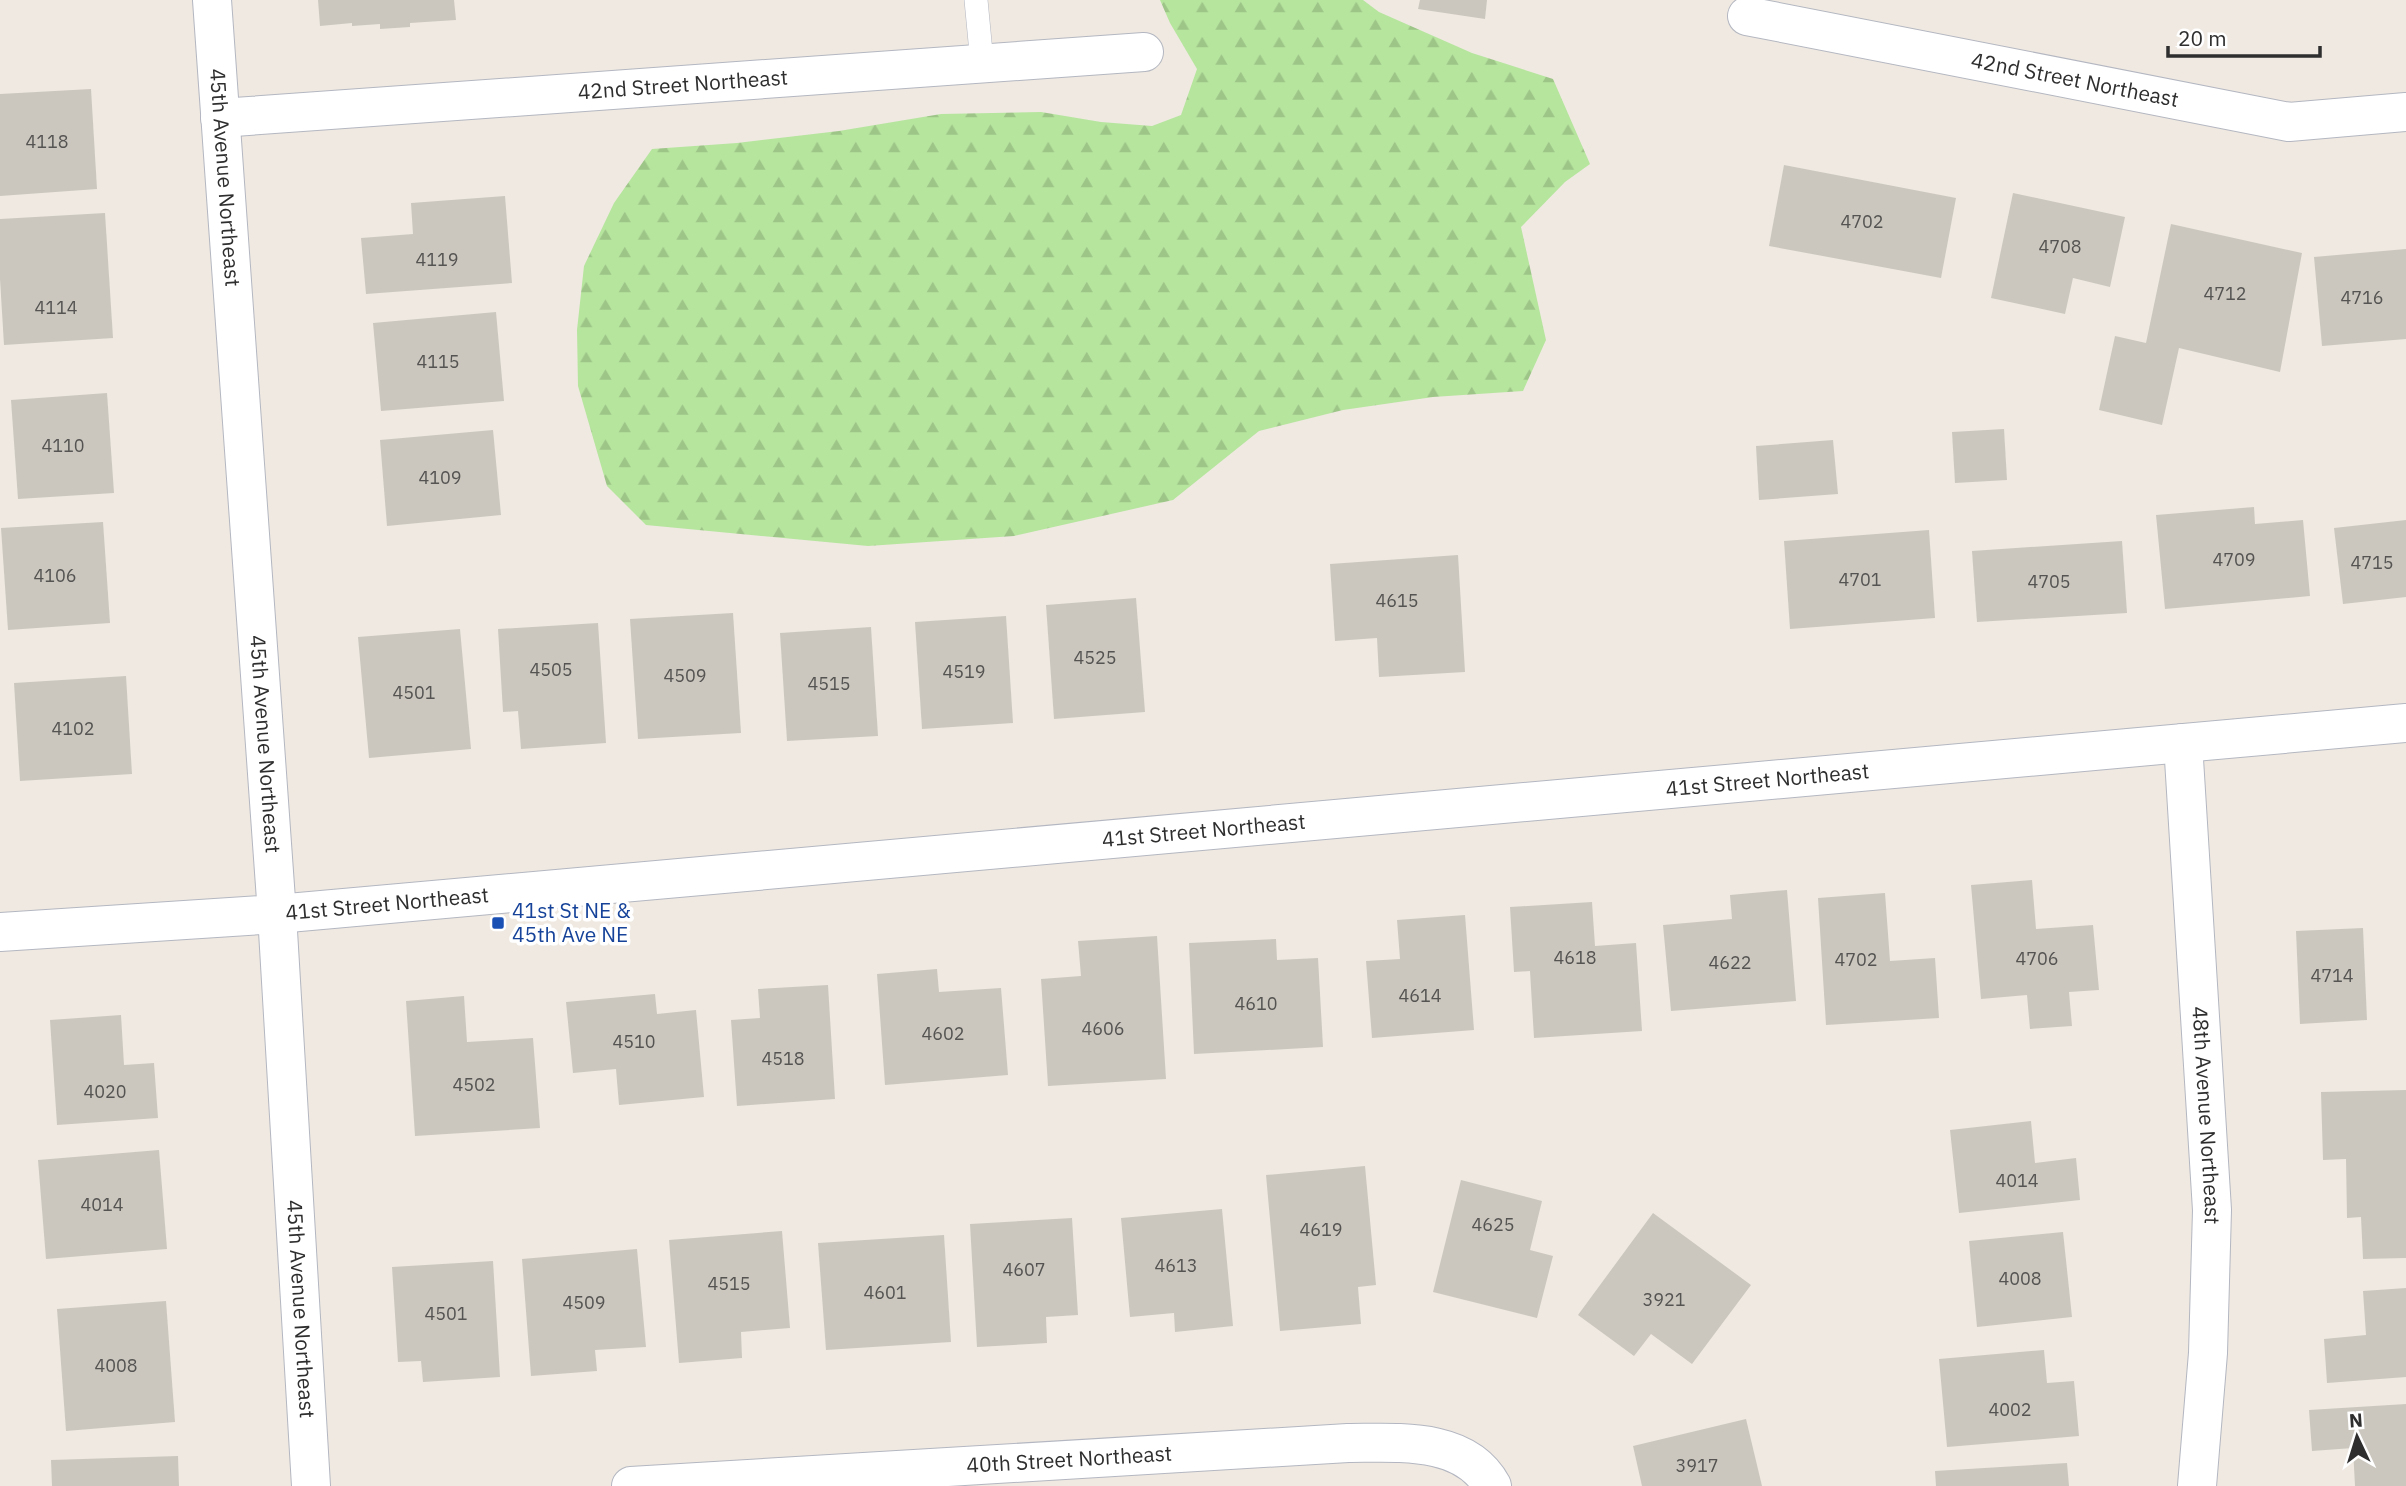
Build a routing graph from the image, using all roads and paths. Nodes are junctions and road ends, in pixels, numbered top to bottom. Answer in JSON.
{"nodes":[{"id":1,"x":212,"y":0,"type":"edge"},
{"id":2,"x":976,"y":0,"type":"edge"},
{"id":3,"x":1747,"y":16,"type":"dead end"},
{"id":4,"x":1144,"y":52,"type":"dead end"},
{"id":5,"x":982,"y":63,"type":"junction"},
{"id":6,"x":2406,"y":112,"type":"edge"},
{"id":7,"x":220,"y":118,"type":"junction"},
{"id":8,"x":2406,"y":723,"type":"edge"},
{"id":9,"x":2183,"y":743,"type":"junction"},
{"id":10,"x":276,"y":914,"type":"junction"},
{"id":11,"x":0,"y":932,"type":"edge"},
{"id":12,"x":918,"y":1478,"type":"edge"},
{"id":13,"x":311,"y":1486,"type":"edge"},
{"id":14,"x":631,"y":1486,"type":"edge"},
{"id":15,"x":1492,"y":1486,"type":"edge"},
{"id":16,"x":2197,"y":1486,"type":"edge"}],
"edges":[{"from":1,"to":7,"type":"street","name":"45th Avenue Northeast"},
{"from":2,"to":5,"type":"lane"},
{"from":3,"to":6,"type":"street","name":"42nd Street Northeast"},
{"from":4,"to":5,"type":"street","name":"42nd Street Northeast"},
{"from":5,"to":7,"type":"street","name":"42nd Street Northeast"},
{"from":7,"to":10,"type":"street","name":"45th Avenue Northeast"},
{"from":8,"to":9,"type":"street","name":"41st Street Northeast"},
{"from":9,"to":10,"type":"street","name":"41st Street Northeast"},
{"from":9,"to":16,"type":"street","name":"48th Avenue Northeast"},
{"from":10,"to":11,"type":"street","name":"41st Street Northeast"},
{"from":10,"to":13,"type":"street","name":"45th Avenue Northeast"},
{"from":12,"to":14,"type":"street","name":"40th Street Northeast"},
{"from":12,"to":15,"type":"street","name":"40th Street Northeast"}]}
